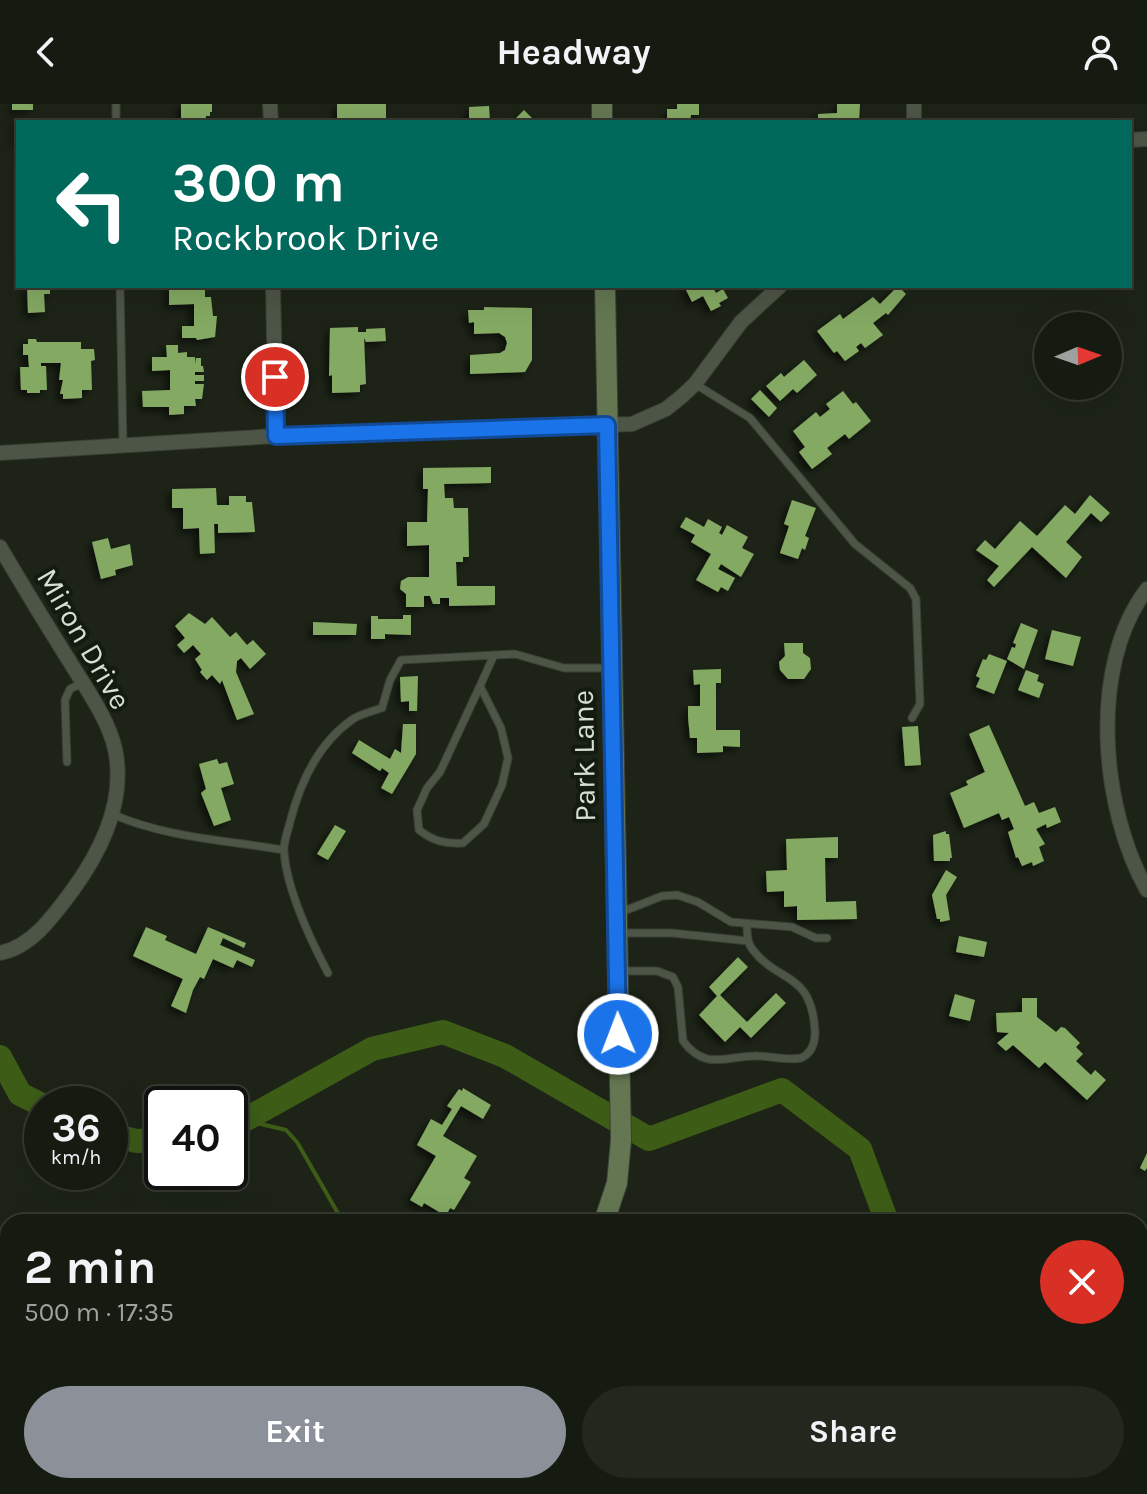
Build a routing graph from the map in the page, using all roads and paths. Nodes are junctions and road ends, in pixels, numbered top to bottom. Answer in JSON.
{"nodes":[{"id":1,"x":120,"y":288,"type":"edge"},
{"id":2,"x":273,"y":288,"type":"edge"},
{"id":3,"x":605,"y":288,"type":"edge"},
{"id":4,"x":778,"y":288,"type":"edge"},
{"id":5,"x":695,"y":384,"type":"junction"},
{"id":6,"x":607,"y":425,"type":"junction"},
{"id":7,"x":276,"y":436,"type":"junction"},
{"id":8,"x":123,"y":445,"type":"junction"},
{"id":9,"x":0,"y":453,"type":"edge"},
{"id":10,"x":0,"y":547,"type":"edge"},
{"id":11,"x":1147,"y":589,"type":"edge"},
{"id":12,"x":494,"y":655,"type":"junction"},
{"id":13,"x":612,"y":668,"type":"junction"},
{"id":14,"x":82,"y":683,"type":"junction"},
{"id":15,"x":480,"y":686,"type":"junction"},
{"id":16,"x":912,"y":718,"type":"dead end"},
{"id":17,"x":67,"y":762,"type":"dead end"},
{"id":18,"x":112,"y":814,"type":"junction"},
{"id":19,"x":284,"y":850,"type":"junction"},
{"id":20,"x":1147,"y":890,"type":"edge"},
{"id":21,"x":617,"y":923,"type":"junction"},
{"id":22,"x":747,"y":925,"type":"junction"},
{"id":23,"x":827,"y":938,"type":"dead end"},
{"id":24,"x":748,"y":941,"type":"junction"},
{"id":25,"x":0,"y":953,"type":"edge"},
{"id":26,"x":617,"y":971,"type":"junction"},
{"id":27,"x":328,"y":973,"type":"dead end"},
{"id":28,"x":611,"y":1214,"type":"edge"}],
"edges":[{"from":1,"to":8,"type":"lane"},
{"from":2,"to":7,"type":"street"},
{"from":3,"to":6,"type":"street","name":"Park Lane"},
{"from":4,"to":5,"type":"street"},
{"from":5,"to":6,"type":"street"},
{"from":5,"to":16,"type":"lane"},
{"from":6,"to":7,"type":"street"},
{"from":6,"to":13,"type":"street","name":"Park Lane"},
{"from":7,"to":8,"type":"street"},
{"from":8,"to":9,"type":"street"},
{"from":10,"to":14,"type":"street","name":"Miron Drive"},
{"from":11,"to":20,"type":"street"},
{"from":12,"to":13,"type":"lane"},
{"from":12,"to":15,"type":"lane"},
{"from":12,"to":19,"type":"lane"},
{"from":13,"to":21,"type":"street","name":"Park Lane"},
{"from":14,"to":17,"type":"lane"},
{"from":14,"to":18,"type":"street","name":"Miron Drive"},
{"from":15,"to":15,"type":"lane"},
{"from":18,"to":19,"type":"lane"},
{"from":18,"to":25,"type":"street","name":"Miron Drive"},
{"from":19,"to":27,"type":"lane"},
{"from":21,"to":22,"type":"lane"},
{"from":21,"to":24,"type":"lane"},
{"from":21,"to":26,"type":"street","name":"Park Lane"},
{"from":22,"to":23,"type":"lane"},
{"from":22,"to":24,"type":"lane"},
{"from":24,"to":26,"type":"lane"},
{"from":26,"to":28,"type":"street","name":"Park Lane"}]}
